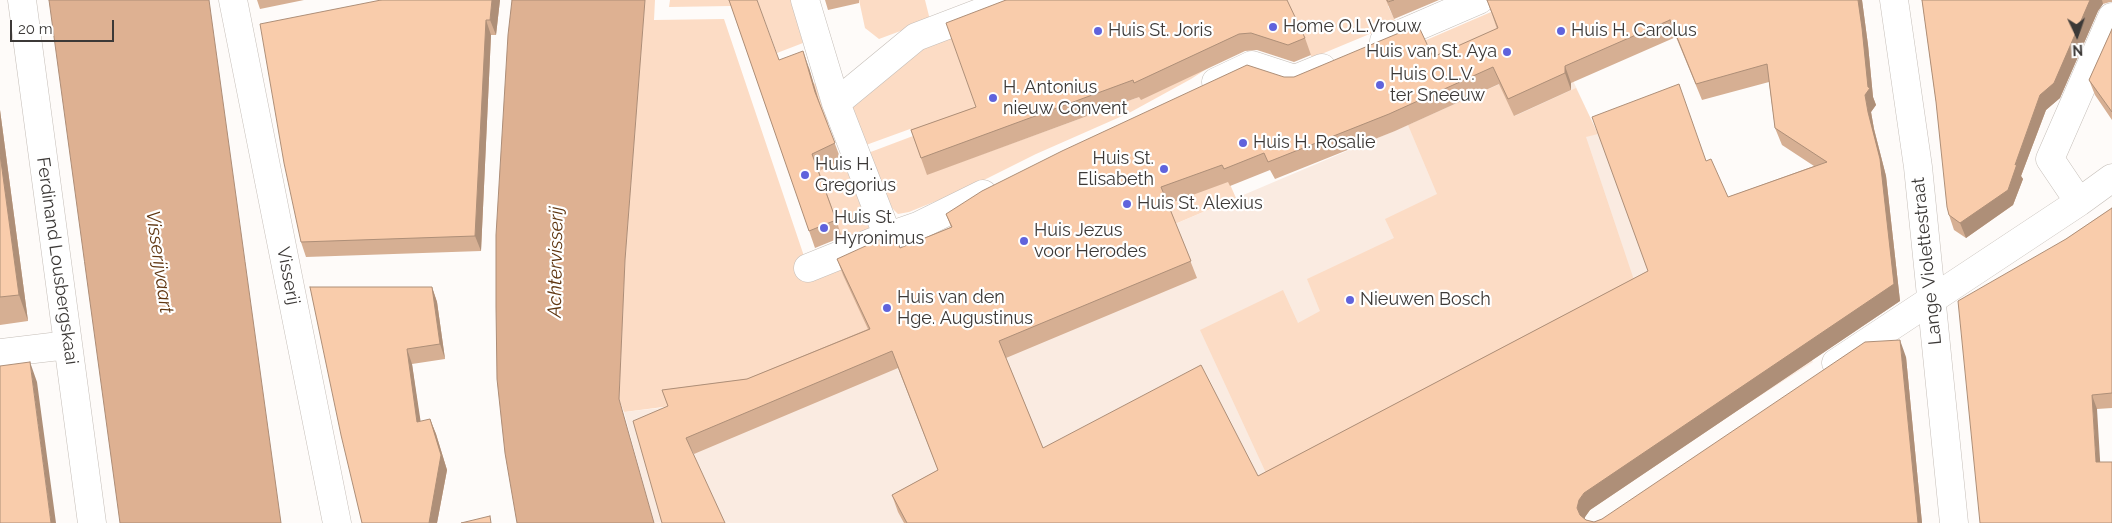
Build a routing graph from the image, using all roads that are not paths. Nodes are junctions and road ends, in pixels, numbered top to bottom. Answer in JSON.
{"nodes":[{"id":1,"x":22,"y":0,"type":"edge"},
{"id":2,"x":233,"y":0,"type":"edge"},
{"id":3,"x":805,"y":0,"type":"edge"},
{"id":4,"x":1013,"y":0,"type":"edge"},
{"id":5,"x":1479,"y":0,"type":"edge"},
{"id":6,"x":1894,"y":0,"type":"edge"},
{"id":7,"x":2112,"y":17,"type":"edge"},
{"id":8,"x":267,"y":23,"type":"edge"},
{"id":9,"x":238,"y":29,"type":"junction"},
{"id":10,"x":1191,"y":93,"type":"edge"},
{"id":11,"x":836,"y":103,"type":"junction"},
{"id":12,"x":2112,"y":178,"type":"edge"},
{"id":13,"x":1008,"y":182,"type":"edge"},
{"id":14,"x":2079,"y":202,"type":"junction"},
{"id":15,"x":888,"y":237,"type":"junction"},
{"id":16,"x":808,"y":268,"type":"dead end"},
{"id":17,"x":1931,"y":299,"type":"junction"},
{"id":18,"x":68,"y":345,"type":"junction"},
{"id":19,"x":0,"y":353,"type":"edge"},
{"id":20,"x":1817,"y":376,"type":"edge"},
{"id":21,"x":92,"y":523,"type":"edge"},
{"id":22,"x":337,"y":523,"type":"edge"},
{"id":23,"x":1954,"y":523,"type":"edge"}],
"edges":[{"from":1,"to":18,"type":"street","name":"Ferdinand Lousbergskaai"},
{"from":2,"to":9,"type":"street","name":"Visserij"},
{"from":3,"to":11,"type":"street"},
{"from":4,"to":11,"type":"street"},
{"from":5,"to":10,"type":"street"},
{"from":6,"to":17,"type":"street","name":"Lange Violettestraat"},
{"from":7,"to":14,"type":"street"},
{"from":8,"to":9,"type":"street"},
{"from":9,"to":22,"type":"street","name":"Visserij"},
{"from":11,"to":15,"type":"street"},
{"from":12,"to":14,"type":"street"},
{"from":13,"to":15,"type":"street"},
{"from":14,"to":17,"type":"street"},
{"from":15,"to":16,"type":"street"},
{"from":17,"to":20,"type":"street"},
{"from":17,"to":23,"type":"street","name":"Lange Violettestraat"},
{"from":18,"to":19,"type":"street"},
{"from":18,"to":21,"type":"street","name":"Ferdinand Lousbergskaai"}]}
